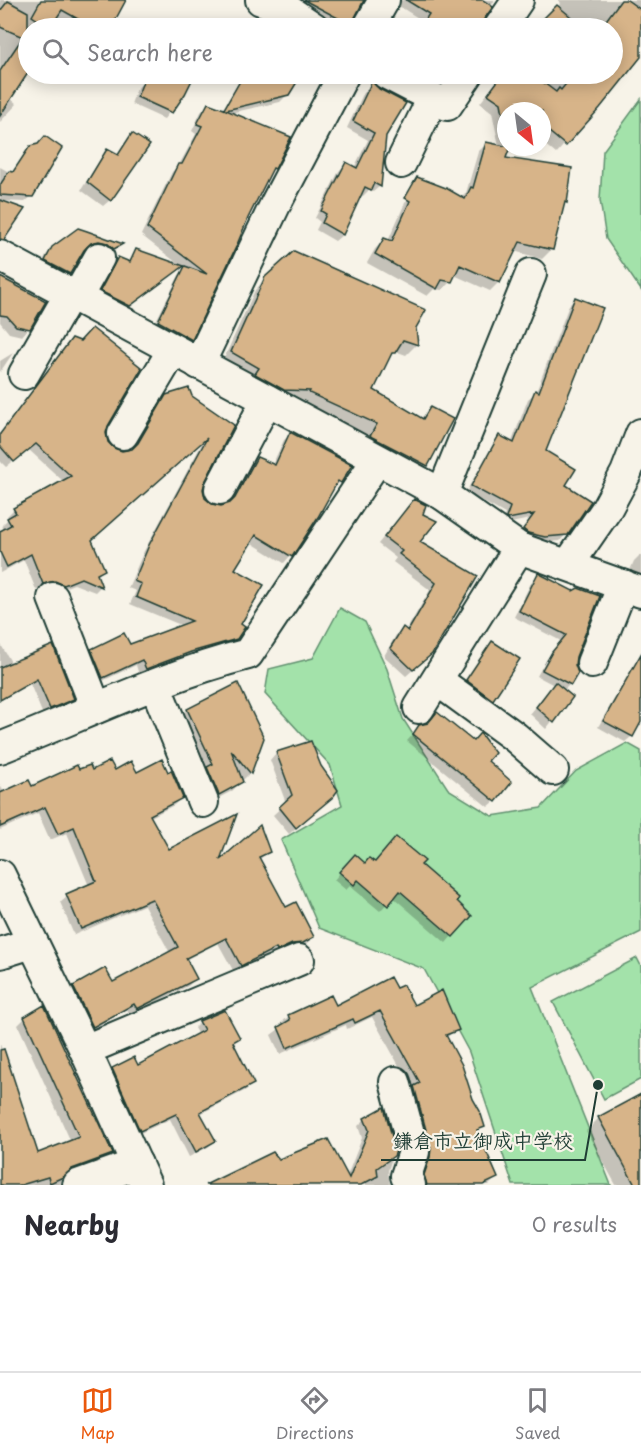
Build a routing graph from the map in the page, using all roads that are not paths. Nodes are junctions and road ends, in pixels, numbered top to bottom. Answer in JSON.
{"nodes":[{"id":1,"x":261,"y":0,"type":"edge"},
{"id":2,"x":384,"y":0,"type":"edge"},
{"id":3,"x":518,"y":0,"type":"edge"},
{"id":4,"x":299,"y":18,"type":"edge"},
{"id":5,"x":374,"y":18,"type":"edge"},
{"id":6,"x":506,"y":18,"type":"edge"},
{"id":7,"x":339,"y":84,"type":"edge"},
{"id":8,"x":406,"y":84,"type":"edge"},
{"id":9,"x":461,"y":84,"type":"edge"},
{"id":10,"x":433,"y":98,"type":"junction"},
{"id":11,"x":401,"y":164,"type":"dead end"},
{"id":12,"x":0,"y":256,"type":"edge"},
{"id":13,"x":99,"y":258,"type":"dead end"},
{"id":14,"x":531,"y":274,"type":"dead end"},
{"id":15,"x":73,"y":296,"type":"junction"},
{"id":16,"x":173,"y":350,"type":"junction"},
{"id":17,"x":199,"y":364,"type":"junction"},
{"id":18,"x":24,"y":374,"type":"dead end"},
{"id":19,"x":267,"y":400,"type":"junction"},
{"id":20,"x":123,"y":434,"type":"dead end"},
{"id":21,"x":641,"y":434,"type":"edge"},
{"id":22,"x":377,"y":460,"type":"junction"},
{"id":23,"x":220,"y":489,"type":"dead end"},
{"id":24,"x":442,"y":494,"type":"junction"},
{"id":25,"x":519,"y":548,"type":"junction"},
{"id":26,"x":568,"y":565,"type":"junction"},
{"id":27,"x":632,"y":589,"type":"edge"},
{"id":28,"x":53,"y":598,"type":"dead end"},
{"id":29,"x":592,"y":663,"type":"dead end"},
{"id":30,"x":437,"y":680,"type":"junction"},
{"id":31,"x":155,"y":685,"type":"junction"},
{"id":32,"x":96,"y":708,"type":"junction"},
{"id":33,"x":419,"y":708,"type":"dead end"},
{"id":34,"x":0,"y":748,"type":"edge"},
{"id":35,"x":553,"y":770,"type":"dead end"},
{"id":36,"x":203,"y":802,"type":"dead end"},
{"id":37,"x":0,"y":875,"type":"edge"},
{"id":38,"x":32,"y":942,"type":"junction"},
{"id":39,"x":0,"y":953,"type":"edge"},
{"id":40,"x":299,"y":960,"type":"dead end"},
{"id":41,"x":86,"y":1050,"type":"junction"},
{"id":42,"x":395,"y":1082,"type":"dead end"},
{"id":43,"x":142,"y":1174,"type":"edge"},
{"id":44,"x":78,"y":1185,"type":"edge"},
{"id":45,"x":410,"y":1185,"type":"edge"}],
"edges":[{"from":1,"to":4,"type":"street"},
{"from":2,"to":5,"type":"street"},
{"from":3,"to":6,"type":"street"},
{"from":7,"to":17,"type":"street"},
{"from":8,"to":10,"type":"street"},
{"from":9,"to":10,"type":"street"},
{"from":10,"to":11,"type":"street"},
{"from":12,"to":15,"type":"street"},
{"from":13,"to":15,"type":"street"},
{"from":14,"to":24,"type":"street"},
{"from":15,"to":16,"type":"street"},
{"from":15,"to":18,"type":"street"},
{"from":16,"to":17,"type":"street"},
{"from":16,"to":20,"type":"street"},
{"from":17,"to":19,"type":"street"},
{"from":19,"to":22,"type":"street"},
{"from":19,"to":23,"type":"street"},
{"from":21,"to":26,"type":"street"},
{"from":22,"to":24,"type":"street"},
{"from":22,"to":31,"type":"street"},
{"from":24,"to":25,"type":"street"},
{"from":25,"to":26,"type":"street"},
{"from":25,"to":30,"type":"street"},
{"from":26,"to":27,"type":"street"},
{"from":27,"to":29,"type":"street"},
{"from":28,"to":32,"type":"street"},
{"from":30,"to":33,"type":"street"},
{"from":30,"to":35,"type":"street"},
{"from":31,"to":32,"type":"street"},
{"from":31,"to":36,"type":"street"},
{"from":32,"to":34,"type":"street"},
{"from":37,"to":38,"type":"street"},
{"from":38,"to":39,"type":"street"},
{"from":38,"to":41,"type":"street"},
{"from":40,"to":41,"type":"street"},
{"from":41,"to":43,"type":"street"},
{"from":42,"to":45,"type":"street"},
{"from":43,"to":44,"type":"street"}]}
